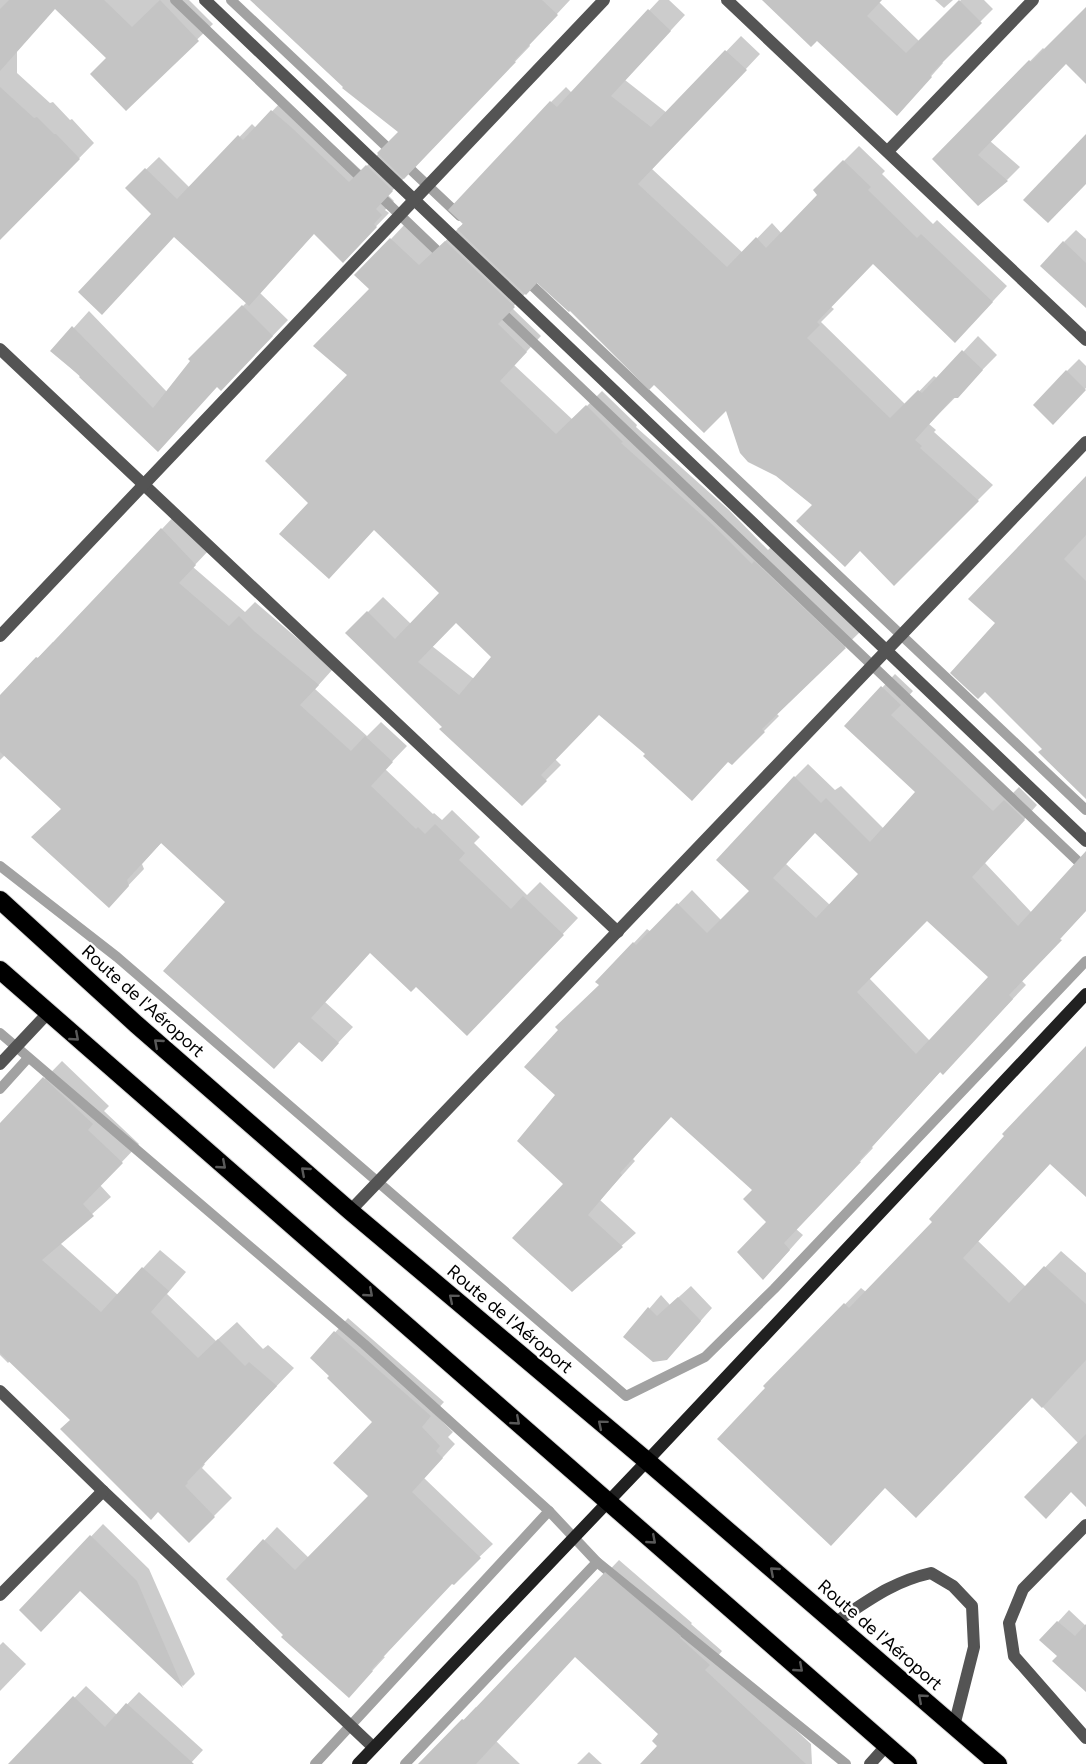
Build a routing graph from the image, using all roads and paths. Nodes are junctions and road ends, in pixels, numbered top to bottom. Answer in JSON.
{"nodes":[{"id":1,"x":205,"y":0,"type":"edge"},
{"id":2,"x":604,"y":0,"type":"edge"},
{"id":3,"x":727,"y":0,"type":"edge"},
{"id":4,"x":1033,"y":0,"type":"edge"},
{"id":5,"x":888,"y":151,"type":"junction"},
{"id":6,"x":414,"y":200,"type":"junction"},
{"id":7,"x":1086,"y":340,"type":"edge"},
{"id":8,"x":0,"y":349,"type":"edge"},
{"id":9,"x":1086,"y":442,"type":"edge"},
{"id":10,"x":144,"y":485,"type":"junction"},
{"id":11,"x":0,"y":636,"type":"edge"},
{"id":12,"x":887,"y":651,"type":"junction"},
{"id":13,"x":1086,"y":841,"type":"edge"},
{"id":14,"x":0,"y":900,"type":"edge"},
{"id":15,"x":618,"y":932,"type":"junction"},
{"id":16,"x":0,"y":970,"type":"edge"},
{"id":17,"x":1086,"y":994,"type":"edge"},
{"id":18,"x":48,"y":1013,"type":"junction"},
{"id":19,"x":0,"y":1064,"type":"edge"},
{"id":20,"x":350,"y":1211,"type":"junction"},
{"id":21,"x":0,"y":1390,"type":"edge"},
{"id":22,"x":647,"y":1461,"type":"junction"},
{"id":23,"x":103,"y":1491,"type":"junction"},
{"id":24,"x":608,"y":1502,"type":"junction"},
{"id":25,"x":1086,"y":1525,"type":"edge"},
{"id":26,"x":0,"y":1595,"type":"edge"},
{"id":27,"x":834,"y":1623,"type":"junction"},
{"id":28,"x":954,"y":1726,"type":"junction"},
{"id":29,"x":1086,"y":1738,"type":"edge"},
{"id":30,"x":887,"y":1745,"type":"junction"},
{"id":31,"x":373,"y":1748,"type":"junction"},
{"id":32,"x":358,"y":1764,"type":"edge"},
{"id":33,"x":870,"y":1764,"type":"edge"},
{"id":34,"x":909,"y":1764,"type":"edge"},
{"id":35,"x":998,"y":1764,"type":"edge"}],
"edges":[{"from":1,"to":6,"type":"street"},
{"from":2,"to":6,"type":"street"},
{"from":3,"to":5,"type":"street"},
{"from":4,"to":5,"type":"street"},
{"from":5,"to":7,"type":"street"},
{"from":6,"to":10,"type":"street"},
{"from":6,"to":12,"type":"street"},
{"from":8,"to":10,"type":"street"},
{"from":9,"to":12,"type":"street"},
{"from":10,"to":11,"type":"street"},
{"from":10,"to":15,"type":"street"},
{"from":12,"to":13,"type":"street"},
{"from":12,"to":15,"type":"street"},
{"from":20,"to":14,"type":"highway","name":"Route de l'Aéroport","one_way":true},
{"from":15,"to":20,"type":"street"},
{"from":16,"to":18,"type":"highway"},
{"from":17,"to":22,"type":"main road"},
{"from":18,"to":19,"type":"street"},
{"from":18,"to":24,"type":"highway","one_way":true},
{"from":22,"to":20,"type":"highway","name":"Route de l'Aéroport","one_way":true},
{"from":21,"to":23,"type":"street"},
{"from":22,"to":24,"type":"main road"},
{"from":27,"to":22,"type":"highway","name":"Route de l'Aéroport","one_way":true},
{"from":23,"to":26,"type":"street"},
{"from":23,"to":31,"type":"street"},
{"from":24,"to":30,"type":"highway","one_way":true},
{"from":24,"to":31,"type":"main road"},
{"from":25,"to":29,"type":"street"},
{"from":28,"to":27,"type":"highway","name":"Route de l'Aéroport","one_way":true},
{"from":27,"to":28,"type":"street"},
{"from":28,"to":35,"type":"highway","name":"Route de l'Aéroport"},
{"from":30,"to":33,"type":"street"},
{"from":30,"to":34,"type":"highway"},
{"from":31,"to":32,"type":"main road"}]}
